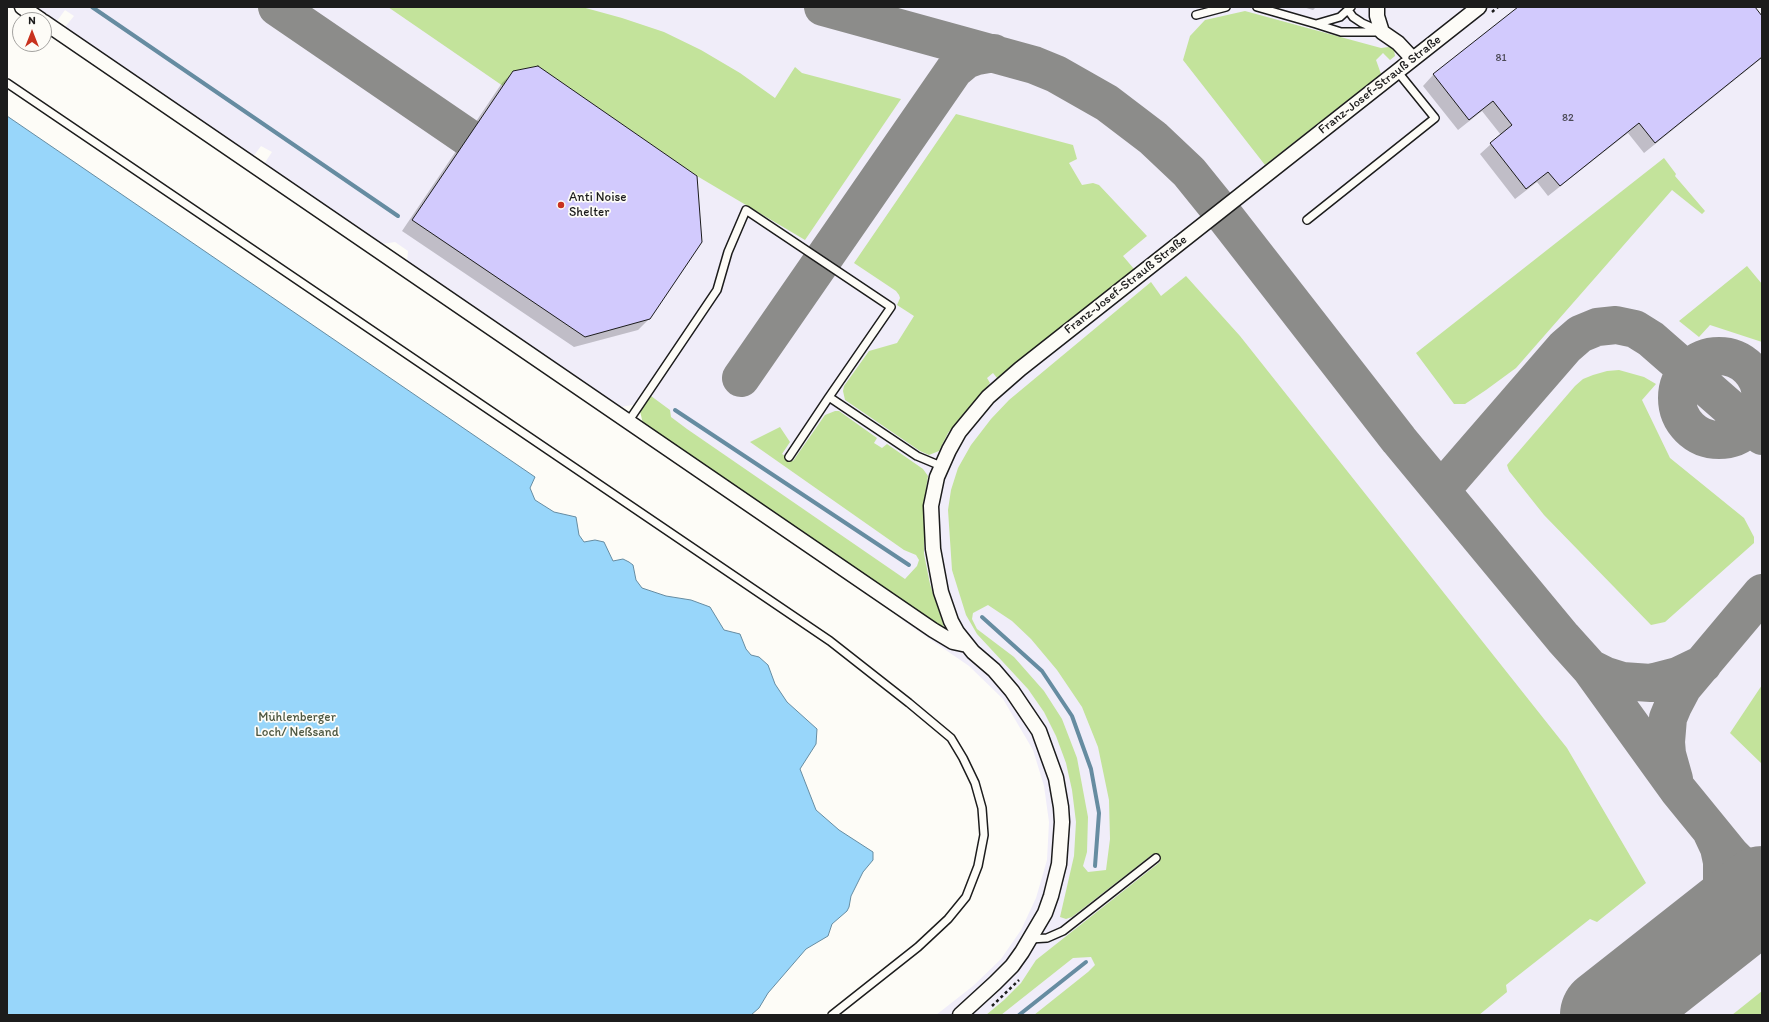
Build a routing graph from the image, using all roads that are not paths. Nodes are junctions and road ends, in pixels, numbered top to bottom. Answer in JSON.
{"nodes":[{"id":1,"x":1226,"y":7,"type":"edge"},
{"id":2,"x":1257,"y":7,"type":"edge"},
{"id":3,"x":1377,"y":7,"type":"edge"},
{"id":4,"x":1478,"y":7,"type":"edge"},
{"id":5,"x":1350,"y":9,"type":"edge"},
{"id":6,"x":1196,"y":15,"type":"dead end"},
{"id":7,"x":1316,"y":24,"type":"junction"},
{"id":8,"x":52,"y":27,"type":"edge"},
{"id":9,"x":1382,"y":32,"type":"junction"},
{"id":10,"x":1413,"y":59,"type":"junction"},
{"id":11,"x":1397,"y":71,"type":"junction"},
{"id":12,"x":7,"y":83,"type":"edge"},
{"id":13,"x":1307,"y":220,"type":"dead end"},
{"id":14,"x":830,"y":397,"type":"junction"},
{"id":15,"x":628,"y":422,"type":"junction"},
{"id":16,"x":789,"y":457,"type":"dead end"},
{"id":17,"x":941,"y":466,"type":"junction"},
{"id":18,"x":967,"y":646,"type":"junction"},
{"id":19,"x":1156,"y":858,"type":"dead end"},
{"id":20,"x":1030,"y":939,"type":"junction"},
{"id":21,"x":832,"y":1015,"type":"edge"},
{"id":22,"x":960,"y":1015,"type":"edge"}],
"edges":[{"from":1,"to":6,"type":"lane"},
{"from":2,"to":7,"type":"lane"},
{"from":3,"to":9,"type":"street"},
{"from":4,"to":10,"type":"street","name":"Franz-Josef-Strauß Straße"},
{"from":5,"to":7,"type":"lane"},
{"from":5,"to":9,"type":"lane"},
{"from":7,"to":9,"type":"lane"},
{"from":8,"to":15,"type":"street"},
{"from":9,"to":10,"type":"street"},
{"from":10,"to":11,"type":"street","name":"Franz-Josef-Strauß Straße"},
{"from":11,"to":13,"type":"lane"},
{"from":11,"to":17,"type":"street","name":"Franz-Josef-Strauß Straße"},
{"from":12,"to":21,"type":"lane"},
{"from":14,"to":15,"type":"lane"},
{"from":14,"to":16,"type":"lane"},
{"from":14,"to":17,"type":"lane"},
{"from":15,"to":18,"type":"street"},
{"from":17,"to":18,"type":"street","name":"Franz-Josef-Strauß Straße"},
{"from":18,"to":20,"type":"street"},
{"from":19,"to":20,"type":"lane"},
{"from":20,"to":22,"type":"street"}]}
